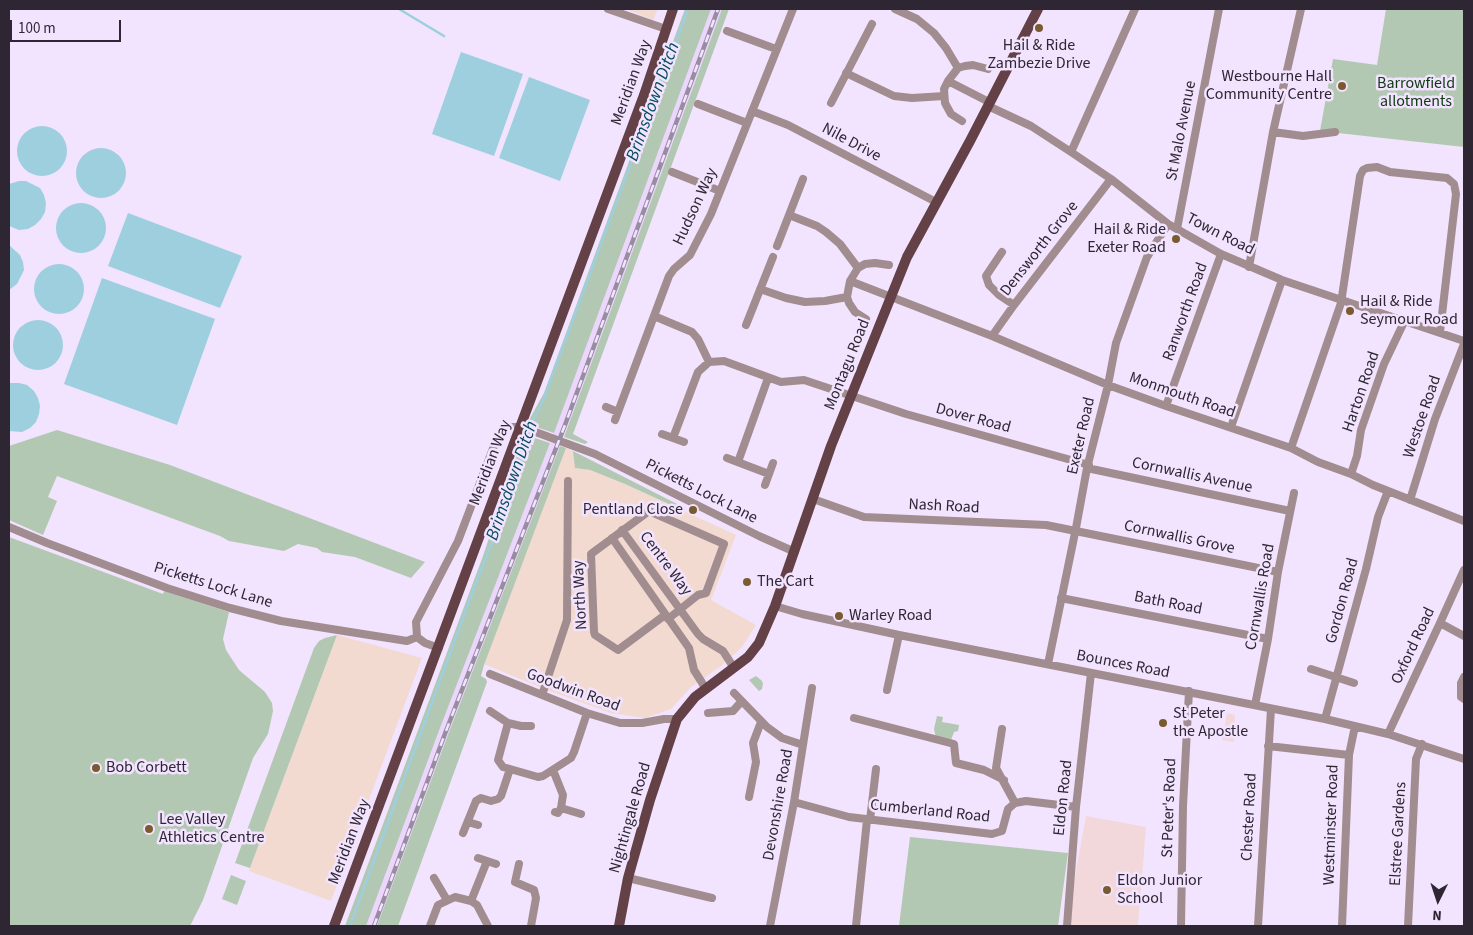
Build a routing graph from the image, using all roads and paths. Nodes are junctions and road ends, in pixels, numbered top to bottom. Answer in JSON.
{"nodes":[{"id":1,"x":608,"y":9,"type":"edge"},
{"id":2,"x":673,"y":9,"type":"edge"},
{"id":3,"x":793,"y":9,"type":"edge"},
{"id":4,"x":895,"y":9,"type":"edge"},
{"id":5,"x":1038,"y":9,"type":"edge"},
{"id":6,"x":1135,"y":9,"type":"edge"},
{"id":7,"x":1219,"y":9,"type":"edge"},
{"id":8,"x":1301,"y":9,"type":"edge"},
{"id":9,"x":872,"y":24,"type":"dead end"},
{"id":10,"x":666,"y":30,"type":"junction"},
{"id":11,"x":727,"y":31,"type":"dead end"},
{"id":12,"x":776,"y":49,"type":"junction"},
{"id":13,"x":958,"y":68,"type":"junction"},
{"id":14,"x":988,"y":69,"type":"dead end"},
{"id":15,"x":846,"y":73,"type":"junction"},
{"id":16,"x":948,"y":81,"type":"junction"},
{"id":17,"x":944,"y":96,"type":"junction"},
{"id":18,"x":831,"y":103,"type":"dead end"},
{"id":19,"x":698,"y":104,"type":"dead end"},
{"id":20,"x":989,"y":104,"type":"junction"},
{"id":21,"x":752,"y":111,"type":"junction"},
{"id":22,"x":962,"y":121,"type":"dead end"},
{"id":23,"x":747,"y":123,"type":"junction"},
{"id":24,"x":1273,"y":132,"type":"junction"},
{"id":25,"x":1335,"y":132,"type":"dead end"},
{"id":26,"x":1071,"y":152,"type":"junction"},
{"id":27,"x":672,"y":172,"type":"dead end"},
{"id":28,"x":1111,"y":179,"type":"junction"},
{"id":29,"x":803,"y":180,"type":"dead end"},
{"id":30,"x":720,"y":191,"type":"junction"},
{"id":31,"x":936,"y":202,"type":"junction"},
{"id":32,"x":789,"y":214,"type":"junction"},
{"id":33,"x":1168,"y":224,"type":"junction"},
{"id":34,"x":1177,"y":229,"type":"junction"},
{"id":35,"x":777,"y":246,"type":"dead end"},
{"id":36,"x":1002,"y":252,"type":"dead end"},
{"id":37,"x":1221,"y":254,"type":"junction"},
{"id":38,"x":773,"y":257,"type":"dead end"},
{"id":39,"x":889,"y":265,"type":"dead end"},
{"id":40,"x":1249,"y":266,"type":"junction"},
{"id":41,"x":858,"y":268,"type":"junction"},
{"id":42,"x":1282,"y":280,"type":"junction"},
{"id":43,"x":850,"y":281,"type":"junction"},
{"id":44,"x":760,"y":289,"type":"junction"},
{"id":45,"x":847,"y":297,"type":"junction"},
{"id":46,"x":891,"y":297,"type":"junction"},
{"id":47,"x":1342,"y":299,"type":"junction"},
{"id":48,"x":1014,"y":305,"type":"junction"},
{"id":49,"x":654,"y":316,"type":"junction"},
{"id":50,"x":866,"y":319,"type":"dead end"},
{"id":51,"x":1405,"y":320,"type":"junction"},
{"id":52,"x":746,"y":325,"type":"dead end"},
{"id":53,"x":1440,"y":332,"type":"junction"},
{"id":54,"x":992,"y":336,"type":"junction"},
{"id":55,"x":1464,"y":342,"type":"edge"},
{"id":56,"x":709,"y":362,"type":"junction"},
{"id":57,"x":768,"y":378,"type":"junction"},
{"id":58,"x":1108,"y":385,"type":"junction"},
{"id":59,"x":852,"y":397,"type":"junction"},
{"id":60,"x":1166,"y":406,"type":"junction"},
{"id":61,"x":606,"y":407,"type":"dead end"},
{"id":62,"x":618,"y":412,"type":"junction"},
{"id":63,"x":615,"y":420,"type":"dead end"},
{"id":64,"x":1231,"y":427,"type":"junction"},
{"id":65,"x":662,"y":434,"type":"dead end"},
{"id":66,"x":673,"y":438,"type":"junction"},
{"id":67,"x":684,"y":442,"type":"dead end"},
{"id":68,"x":1291,"y":448,"type":"junction"},
{"id":69,"x":727,"y":458,"type":"dead end"},
{"id":70,"x":738,"y":462,"type":"junction"},
{"id":71,"x":773,"y":463,"type":"dead end"},
{"id":72,"x":1088,"y":466,"type":"junction"},
{"id":73,"x":769,"y":474,"type":"junction"},
{"id":74,"x":1351,"y":474,"type":"junction"},
{"id":75,"x":568,"y":481,"type":"dead end"},
{"id":76,"x":765,"y":485,"type":"dead end"},
{"id":77,"x":1388,"y":491,"type":"junction"},
{"id":78,"x":1294,"y":493,"type":"dead end"},
{"id":79,"x":814,"y":499,"type":"junction"},
{"id":80,"x":1410,"y":500,"type":"junction"},
{"id":81,"x":1290,"y":511,"type":"junction"},
{"id":82,"x":1464,"y":521,"type":"edge"},
{"id":83,"x":9,"y":526,"type":"edge"},
{"id":84,"x":622,"y":530,"type":"junction"},
{"id":85,"x":1076,"y":531,"type":"junction"},
{"id":86,"x":612,"y":538,"type":"junction"},
{"id":87,"x":795,"y":552,"type":"junction"},
{"id":88,"x":1464,"y":570,"type":"edge"},
{"id":89,"x":1278,"y":572,"type":"junction"},
{"id":90,"x":1062,"y":598,"type":"junction"},
{"id":91,"x":776,"y":606,"type":"junction"},
{"id":92,"x":681,"y":609,"type":"junction"},
{"id":93,"x":667,"y":617,"type":"junction"},
{"id":94,"x":1440,"y":624,"type":"junction"},
{"id":95,"x":899,"y":635,"type":"junction"},
{"id":96,"x":1464,"y":636,"type":"edge"},
{"id":97,"x":417,"y":637,"type":"junction"},
{"id":98,"x":1268,"y":639,"type":"junction"},
{"id":99,"x":439,"y":648,"type":"junction"},
{"id":100,"x":1048,"y":664,"type":"junction"},
{"id":101,"x":734,"y":668,"type":"junction"},
{"id":102,"x":1311,"y":669,"type":"dead end"},
{"id":103,"x":1091,"y":673,"type":"junction"},
{"id":104,"x":490,"y":674,"type":"dead end"},
{"id":105,"x":1336,"y":678,"type":"junction"},
{"id":106,"x":1463,"y":680,"type":"edge"},
{"id":107,"x":1354,"y":683,"type":"dead end"},
{"id":108,"x":812,"y":688,"type":"dead end"},
{"id":109,"x":706,"y":689,"type":"junction"},
{"id":110,"x":887,"y":690,"type":"dead end"},
{"id":111,"x":1189,"y":692,"type":"junction"},
{"id":112,"x":734,"y":693,"type":"dead end"},
{"id":113,"x":542,"y":695,"type":"junction"},
{"id":114,"x":1464,"y":699,"type":"edge"},
{"id":115,"x":741,"y":702,"type":"junction"},
{"id":116,"x":1255,"y":705,"type":"junction"},
{"id":117,"x":1271,"y":709,"type":"junction"},
{"id":118,"x":490,"y":711,"type":"dead end"},
{"id":119,"x":587,"y":713,"type":"junction"},
{"id":120,"x":708,"y":713,"type":"dead end"},
{"id":121,"x":854,"y":718,"type":"dead end"},
{"id":122,"x":677,"y":719,"type":"junction"},
{"id":123,"x":1325,"y":720,"type":"junction"},
{"id":124,"x":761,"y":722,"type":"junction"},
{"id":125,"x":508,"y":723,"type":"junction"},
{"id":126,"x":531,"y":726,"type":"dead end"},
{"id":127,"x":1355,"y":726,"type":"junction"},
{"id":128,"x":1002,"y":729,"type":"dead end"},
{"id":129,"x":1388,"y":734,"type":"junction"},
{"id":130,"x":1422,"y":744,"type":"junction"},
{"id":131,"x":803,"y":745,"type":"junction"},
{"id":132,"x":1268,"y":746,"type":"junction"},
{"id":133,"x":1349,"y":755,"type":"junction"},
{"id":134,"x":1464,"y":759,"type":"edge"},
{"id":135,"x":876,"y":769,"type":"dead end"},
{"id":136,"x":510,"y":770,"type":"junction"},
{"id":137,"x":553,"y":770,"type":"junction"},
{"id":138,"x":1004,"y":780,"type":"junction"},
{"id":139,"x":749,"y":797,"type":"dead end"},
{"id":140,"x":794,"y":802,"type":"junction"},
{"id":141,"x":1015,"y":803,"type":"junction"},
{"id":142,"x":1076,"y":807,"type":"junction"},
{"id":143,"x":581,"y":814,"type":"dead end"},
{"id":144,"x":869,"y":820,"type":"junction"},
{"id":145,"x":468,"y":822,"type":"junction"},
{"id":146,"x":478,"y":825,"type":"dead end"},
{"id":147,"x":463,"y":833,"type":"dead end"},
{"id":148,"x":478,"y":858,"type":"dead end"},
{"id":149,"x":487,"y":861,"type":"junction"},
{"id":150,"x":496,"y":864,"type":"dead end"},
{"id":151,"x":519,"y":864,"type":"dead end"},
{"id":152,"x":434,"y":878,"type":"dead end"},
{"id":153,"x":628,"y":878,"type":"junction"},
{"id":154,"x":712,"y":898,"type":"dead end"},
{"id":155,"x":447,"y":900,"type":"junction"},
{"id":156,"x":471,"y":901,"type":"junction"},
{"id":157,"x":334,"y":926,"type":"edge"},
{"id":158,"x":430,"y":926,"type":"edge"},
{"id":159,"x":488,"y":926,"type":"edge"},
{"id":160,"x":531,"y":926,"type":"edge"},
{"id":161,"x":619,"y":926,"type":"edge"},
{"id":162,"x":770,"y":926,"type":"edge"},
{"id":163,"x":856,"y":926,"type":"edge"},
{"id":164,"x":1067,"y":926,"type":"edge"},
{"id":165,"x":1181,"y":926,"type":"edge"},
{"id":166,"x":1258,"y":926,"type":"edge"},
{"id":167,"x":1342,"y":926,"type":"edge"},
{"id":168,"x":1408,"y":926,"type":"edge"}],
"edges":[{"from":1,"to":10,"type":"street"},
{"from":2,"to":10,"type":"main road","name":"Meridian Way"},
{"from":3,"to":12,"type":"street","name":"Hudson Way"},
{"from":4,"to":13,"type":"street"},
{"from":5,"to":20,"type":"main road","name":"Montagu Road"},
{"from":6,"to":26,"type":"street"},
{"from":7,"to":34,"type":"street","name":"St Malo Avenue"},
{"from":8,"to":24,"type":"street"},
{"from":9,"to":15,"type":"street"},
{"from":10,"to":99,"type":"main road","name":"Meridian Way"},
{"from":11,"to":12,"type":"street"},
{"from":12,"to":21,"type":"street","name":"Hudson Way"},
{"from":13,"to":14,"type":"street"},
{"from":13,"to":16,"type":"street"},
{"from":15,"to":17,"type":"street"},
{"from":15,"to":18,"type":"street"},
{"from":16,"to":17,"type":"street"},
{"from":16,"to":20,"type":"street","name":"Town Road"},
{"from":17,"to":22,"type":"street"},
{"from":19,"to":23,"type":"street"},
{"from":20,"to":26,"type":"street","name":"Town Road"},
{"from":20,"to":31,"type":"main road","name":"Montagu Road"},
{"from":21,"to":23,"type":"street","name":"Hudson Way"},
{"from":21,"to":31,"type":"street","name":"Nile Drive"},
{"from":23,"to":30,"type":"street","name":"Hudson Way"},
{"from":24,"to":25,"type":"street"},
{"from":24,"to":40,"type":"street"},
{"from":26,"to":28,"type":"street","name":"Town Road"},
{"from":27,"to":30,"type":"street"},
{"from":28,"to":33,"type":"street","name":"Town Road"},
{"from":28,"to":48,"type":"street","name":"Densworth Grove"},
{"from":29,"to":32,"type":"street"},
{"from":30,"to":49,"type":"street","name":"Hudson Way"},
{"from":31,"to":46,"type":"main road","name":"Montagu Road"},
{"from":32,"to":35,"type":"street"},
{"from":32,"to":41,"type":"street"},
{"from":33,"to":34,"type":"street","name":"Town Road"},
{"from":33,"to":58,"type":"street","name":"Exeter Road"},
{"from":34,"to":37,"type":"street","name":"Town Road"},
{"from":36,"to":48,"type":"street"},
{"from":37,"to":40,"type":"street","name":"Town Road"},
{"from":37,"to":60,"type":"street","name":"Ranworth Road"},
{"from":38,"to":44,"type":"street"},
{"from":39,"to":41,"type":"street"},
{"from":40,"to":42,"type":"street","name":"Town Road"},
{"from":41,"to":43,"type":"street"},
{"from":42,"to":47,"type":"street","name":"Town Road"},
{"from":42,"to":64,"type":"street"},
{"from":43,"to":45,"type":"street"},
{"from":43,"to":46,"type":"street","name":"Monmouth Road"},
{"from":44,"to":45,"type":"street"},
{"from":44,"to":52,"type":"street"},
{"from":45,"to":50,"type":"street"},
{"from":46,"to":54,"type":"street","name":"Monmouth Road"},
{"from":46,"to":59,"type":"main road","name":"Montagu Road"},
{"from":47,"to":51,"type":"street","name":"Town Road"},
{"from":47,"to":53,"type":"street"},
{"from":47,"to":68,"type":"street"},
{"from":48,"to":54,"type":"street","name":"Densworth Grove"},
{"from":49,"to":56,"type":"street"},
{"from":49,"to":62,"type":"street","name":"Hudson Way"},
{"from":51,"to":53,"type":"street","name":"Town Road"},
{"from":51,"to":74,"type":"street","name":"Harton Road"},
{"from":53,"to":55,"type":"street","name":"Town Road"},
{"from":54,"to":58,"type":"street","name":"Monmouth Road"},
{"from":55,"to":80,"type":"street","name":"Westoe Road"},
{"from":56,"to":57,"type":"street","name":"Dover Road"},
{"from":56,"to":66,"type":"street"},
{"from":57,"to":59,"type":"street","name":"Dover Road"},
{"from":57,"to":70,"type":"street"},
{"from":58,"to":60,"type":"street","name":"Monmouth Road"},
{"from":58,"to":72,"type":"street","name":"Exeter Road"},
{"from":59,"to":72,"type":"street","name":"Dover Road"},
{"from":59,"to":79,"type":"main road","name":"Montagu Road"},
{"from":60,"to":64,"type":"street","name":"Monmouth Road"},
{"from":61,"to":62,"type":"street"},
{"from":62,"to":63,"type":"street","name":"Hudson Way"},
{"from":64,"to":68,"type":"street","name":"Monmouth Road"},
{"from":65,"to":66,"type":"street"},
{"from":66,"to":67,"type":"street"},
{"from":68,"to":74,"type":"street","name":"Monmouth Road"},
{"from":69,"to":70,"type":"street"},
{"from":70,"to":73,"type":"street"},
{"from":71,"to":73,"type":"street"},
{"from":72,"to":81,"type":"street","name":"Cornwallis Avenue"},
{"from":72,"to":85,"type":"street","name":"Exeter Road"},
{"from":73,"to":76,"type":"street"},
{"from":74,"to":77,"type":"street","name":"Monmouth Road"},
{"from":75,"to":113,"type":"street"},
{"from":77,"to":80,"type":"street","name":"Monmouth Road"},
{"from":77,"to":105,"type":"street","name":"Gordon Road"},
{"from":78,"to":81,"type":"street","name":"Cornwallis Road"},
{"from":79,"to":85,"type":"street","name":"Nash Road"},
{"from":79,"to":87,"type":"main road","name":"Montagu Road"},
{"from":80,"to":82,"type":"street","name":"Monmouth Road"},
{"from":81,"to":89,"type":"street","name":"Cornwallis Road"},
{"from":83,"to":97,"type":"street","name":"Picketts Lock Lane"},
{"from":84,"to":86,"type":"street","name":"Centre Way"},
{"from":84,"to":92,"type":"street","name":"Centre Way"},
{"from":84,"to":92,"type":"street"},
{"from":85,"to":89,"type":"street","name":"Cornwallis Grove"},
{"from":85,"to":90,"type":"street","name":"Exeter Road"},
{"from":86,"to":93,"type":"street","name":"Centre Way"},
{"from":86,"to":93,"type":"street","name":"North Way"},
{"from":87,"to":91,"type":"main road","name":"Montagu Road"},
{"from":87,"to":97,"type":"street","name":"Picketts Lock Lane"},
{"from":88,"to":94,"type":"street","name":"Oxford Road"},
{"from":89,"to":98,"type":"street","name":"Cornwallis Road"},
{"from":90,"to":98,"type":"street","name":"Bath Road"},
{"from":90,"to":100,"type":"street","name":"Exeter Road"},
{"from":91,"to":95,"type":"street","name":"Bounces Road"},
{"from":91,"to":101,"type":"main road","name":"Montagu Road"},
{"from":92,"to":93,"type":"street"},
{"from":92,"to":101,"type":"street","name":"Centre Way"},
{"from":93,"to":109,"type":"street","name":"Centre Way"},
{"from":94,"to":96,"type":"street"},
{"from":94,"to":129,"type":"street","name":"Oxford Road"},
{"from":95,"to":100,"type":"street","name":"Bounces Road"},
{"from":95,"to":110,"type":"street"},
{"from":97,"to":99,"type":"street"},
{"from":98,"to":116,"type":"street","name":"Cornwallis Road"},
{"from":99,"to":157,"type":"main road","name":"Meridian Way"},
{"from":100,"to":103,"type":"street","name":"Bounces Road"},
{"from":101,"to":109,"type":"main road","name":"Montagu Road"},
{"from":102,"to":105,"type":"street"},
{"from":103,"to":111,"type":"street","name":"Bounces Road"},
{"from":103,"to":142,"type":"street","name":"Eldon Road"},
{"from":104,"to":113,"type":"street","name":"Goodwin Road"},
{"from":105,"to":107,"type":"street"},
{"from":105,"to":123,"type":"street","name":"Gordon Road"},
{"from":106,"to":114,"type":"street"},
{"from":108,"to":131,"type":"street","name":"Devonshire Road"},
{"from":109,"to":122,"type":"main road","name":"Montagu Road"},
{"from":111,"to":116,"type":"street","name":"Bounces Road"},
{"from":111,"to":165,"type":"street","name":"St Peter's Road"},
{"from":112,"to":115,"type":"street"},
{"from":113,"to":119,"type":"street","name":"Goodwin Road"},
{"from":115,"to":120,"type":"street"},
{"from":115,"to":124,"type":"street"},
{"from":116,"to":117,"type":"street","name":"Bounces Road"},
{"from":117,"to":123,"type":"street","name":"Bounces Road"},
{"from":117,"to":132,"type":"street","name":"Chester Road"},
{"from":118,"to":125,"type":"street"},
{"from":119,"to":122,"type":"street","name":"Goodwin Road"},
{"from":119,"to":137,"type":"street"},
{"from":121,"to":138,"type":"street"},
{"from":122,"to":153,"type":"main road","name":"Nightingale Road"},
{"from":123,"to":127,"type":"street","name":"Bounces Road"},
{"from":124,"to":131,"type":"street"},
{"from":124,"to":139,"type":"street"},
{"from":125,"to":126,"type":"street"},
{"from":125,"to":136,"type":"street"},
{"from":127,"to":129,"type":"street","name":"Bounces Road"},
{"from":127,"to":133,"type":"street","name":"Westminster Road"},
{"from":128,"to":138,"type":"street"},
{"from":129,"to":130,"type":"street","name":"Bounces Road"},
{"from":130,"to":134,"type":"street","name":"Bounces Road"},
{"from":130,"to":168,"type":"street","name":"Elstree Gardens"},
{"from":131,"to":140,"type":"street","name":"Devonshire Road"},
{"from":132,"to":133,"type":"street"},
{"from":132,"to":166,"type":"street","name":"Chester Road"},
{"from":133,"to":167,"type":"street","name":"Westminster Road"},
{"from":135,"to":144,"type":"street"},
{"from":136,"to":137,"type":"street"},
{"from":136,"to":145,"type":"street"},
{"from":137,"to":143,"type":"street"},
{"from":138,"to":141,"type":"street"},
{"from":140,"to":144,"type":"street","name":"Cumberland Road"},
{"from":140,"to":162,"type":"street","name":"Devonshire Road"},
{"from":141,"to":142,"type":"street"},
{"from":141,"to":144,"type":"street","name":"Cumberland Road"},
{"from":142,"to":164,"type":"street","name":"Eldon Road"},
{"from":144,"to":163,"type":"street"},
{"from":145,"to":146,"type":"street"},
{"from":145,"to":147,"type":"street"},
{"from":148,"to":149,"type":"street"},
{"from":149,"to":150,"type":"street"},
{"from":149,"to":156,"type":"street"},
{"from":151,"to":160,"type":"street"},
{"from":152,"to":155,"type":"street"},
{"from":153,"to":154,"type":"street"},
{"from":153,"to":161,"type":"main road","name":"Nightingale Road"},
{"from":155,"to":156,"type":"street"},
{"from":155,"to":158,"type":"street"},
{"from":156,"to":159,"type":"street"}]}
